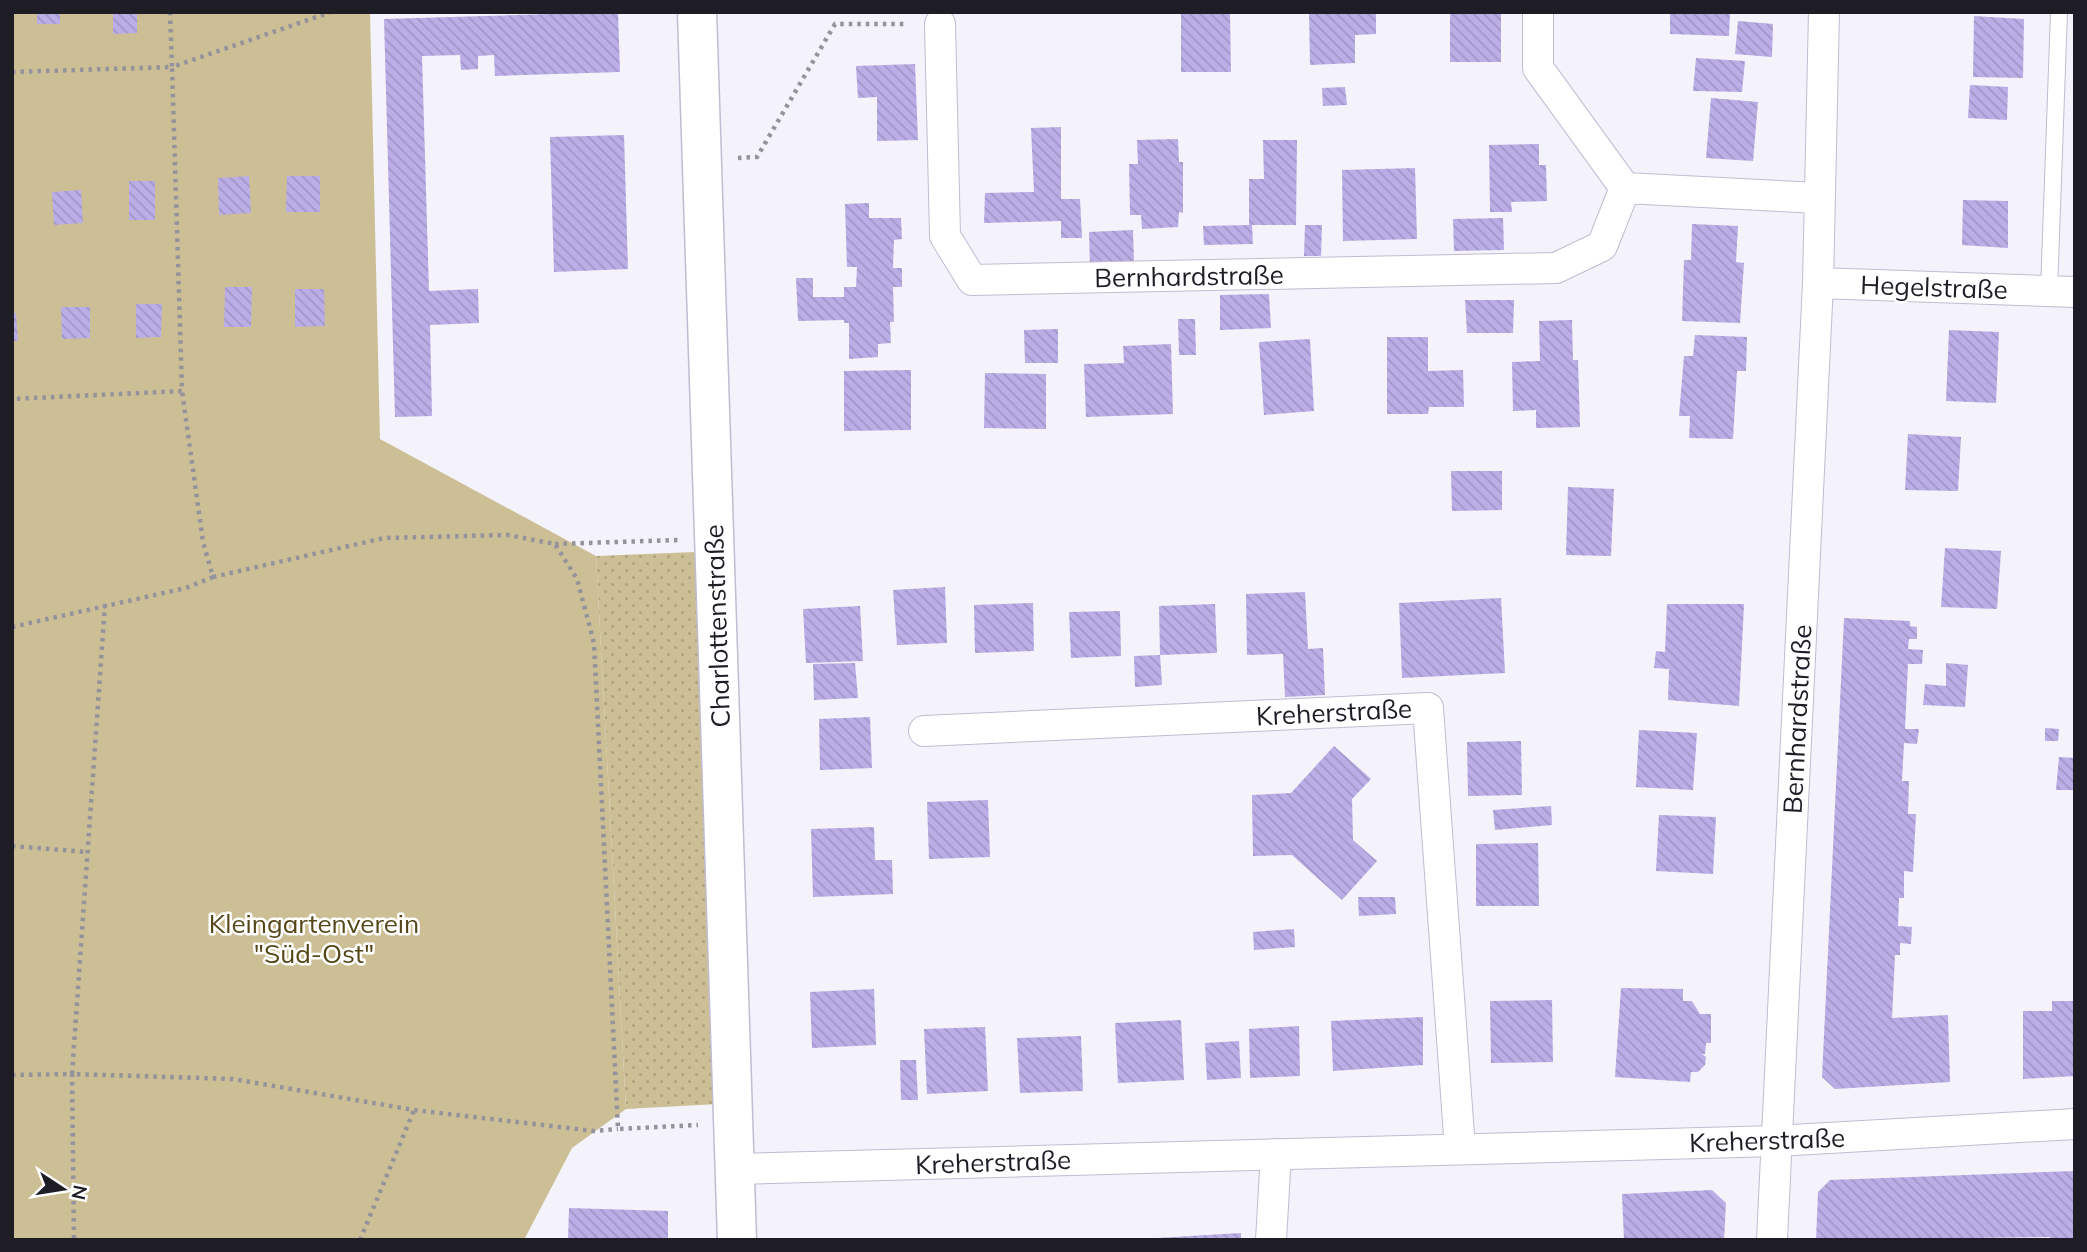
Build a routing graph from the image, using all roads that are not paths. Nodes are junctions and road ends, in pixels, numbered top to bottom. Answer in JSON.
{"nodes":[{"id":1,"x":697,"y":12,"type":"edge"},
{"id":2,"x":1538,"y":12,"type":"edge"},
{"id":3,"x":1824,"y":12,"type":"edge"},
{"id":4,"x":2059,"y":12,"type":"edge"},
{"id":5,"x":940,"y":24,"type":"road end"},
{"id":6,"x":1625,"y":188,"type":"junction"},
{"id":7,"x":1818,"y":198,"type":"junction"},
{"id":8,"x":1818,"y":284,"type":"junction"},
{"id":9,"x":2062,"y":292,"type":"edge"},
{"id":10,"x":924,"y":731,"type":"dead end"},
{"id":11,"x":2075,"y":1124,"type":"edge"},
{"id":12,"x":1776,"y":1141,"type":"junction"},
{"id":13,"x":1460,"y":1149,"type":"junction"},
{"id":14,"x":1276,"y":1154,"type":"junction"},
{"id":15,"x":735,"y":1169,"type":"junction"},
{"id":16,"x":737,"y":1240,"type":"edge"},
{"id":17,"x":1271,"y":1240,"type":"edge"},
{"id":18,"x":1772,"y":1240,"type":"edge"}],
"edges":[{"from":1,"to":15,"type":"street","name":"Charlottenstraße"},
{"from":2,"to":6,"type":"street"},
{"from":3,"to":7,"type":"street","name":"Bernhardstraße"},
{"from":4,"to":9,"type":"lane","name":"Hegelstraße"},
{"from":5,"to":6,"type":"street","name":"Bernhardstraße"},
{"from":6,"to":7,"type":"street"},
{"from":7,"to":8,"type":"street","name":"Bernhardstraße"},
{"from":8,"to":9,"type":"street","name":"Hegelstraße"},
{"from":8,"to":12,"type":"street","name":"Bernhardstraße"},
{"from":10,"to":13,"type":"street","name":"Kreherstraße"},
{"from":11,"to":12,"type":"street","name":"Kreherstraße"},
{"from":12,"to":13,"type":"street","name":"Kreherstraße"},
{"from":12,"to":18,"type":"street","name":"Bernhardstraße"},
{"from":13,"to":14,"type":"street","name":"Kreherstraße"},
{"from":14,"to":15,"type":"street","name":"Kreherstraße"},
{"from":14,"to":17,"type":"street"},
{"from":15,"to":16,"type":"street","name":"Charlottenstraße"}]}
